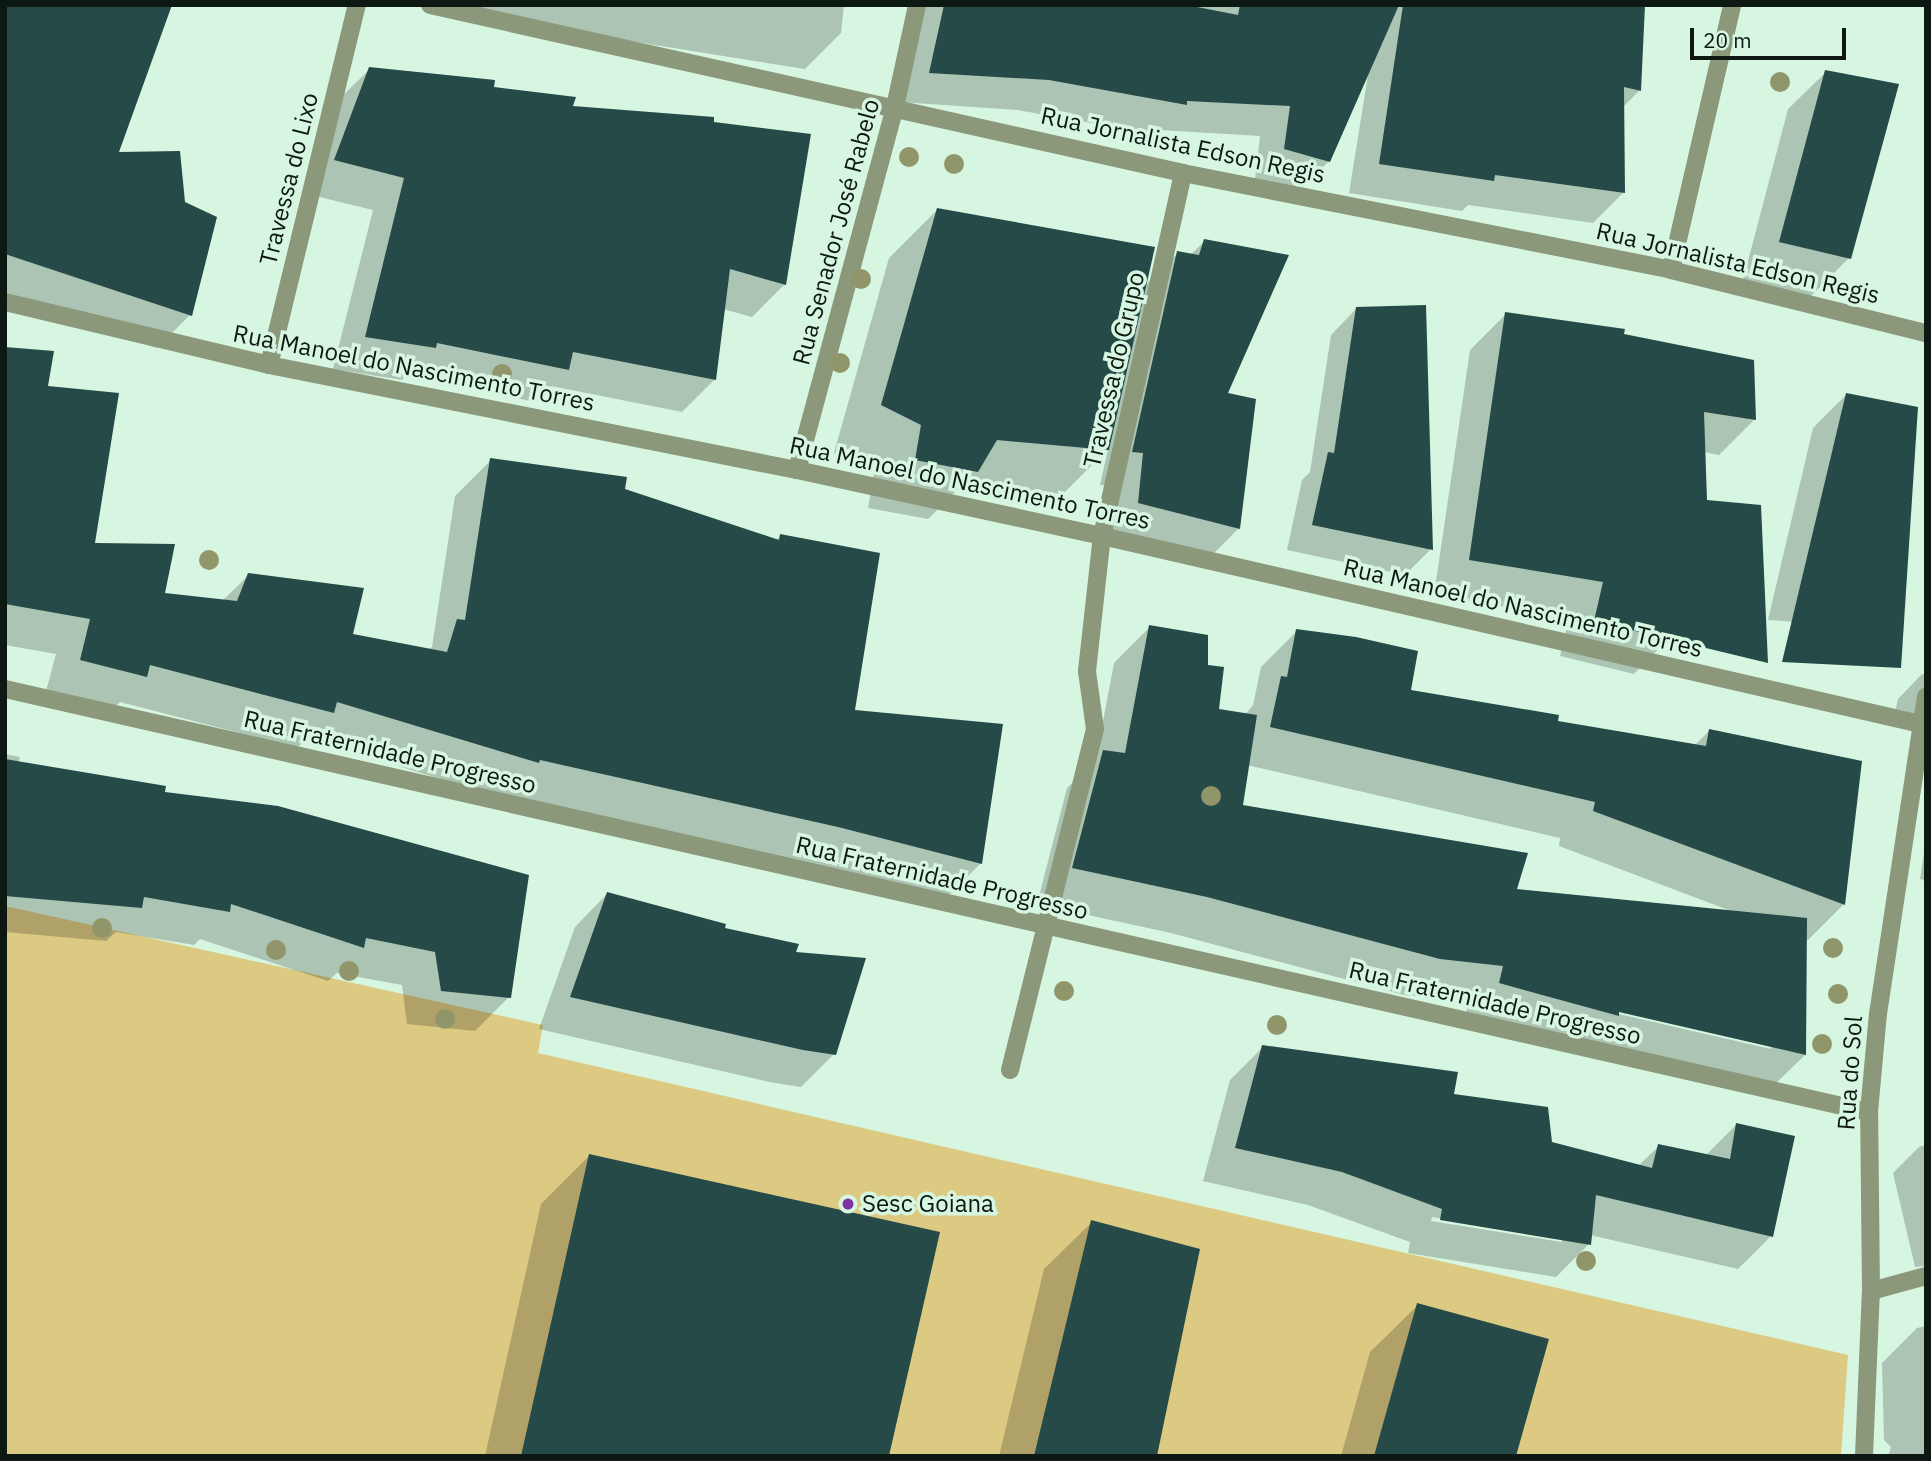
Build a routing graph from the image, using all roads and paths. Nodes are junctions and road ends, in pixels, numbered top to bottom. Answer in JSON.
{"nodes":[{"id":1,"x":357,"y":5,"type":"edge"},
{"id":2,"x":430,"y":5,"type":"edge"},
{"id":3,"x":917,"y":5,"type":"edge"},
{"id":4,"x":1732,"y":5,"type":"edge"},
{"id":5,"x":895,"y":107,"type":"junction"},
{"id":6,"x":1183,"y":173,"type":"junction"},
{"id":7,"x":1671,"y":270,"type":"junction"},
{"id":8,"x":5,"y":302,"type":"edge"},
{"id":9,"x":1926,"y":333,"type":"edge"},
{"id":10,"x":269,"y":365,"type":"junction"},
{"id":11,"x":797,"y":470,"type":"junction"},
{"id":12,"x":1102,"y":536,"type":"junction"},
{"id":13,"x":5,"y":689,"type":"edge"},
{"id":14,"x":1926,"y":697,"type":"edge"},
{"id":15,"x":1921,"y":724,"type":"junction"},
{"id":16,"x":1046,"y":927,"type":"junction"},
{"id":17,"x":1010,"y":1070,"type":"dead end"},
{"id":18,"x":1869,"y":1112,"type":"junction"},
{"id":19,"x":1926,"y":1276,"type":"edge"},
{"id":20,"x":1871,"y":1292,"type":"junction"},
{"id":21,"x":1864,"y":1456,"type":"edge"}],
"edges":[{"from":1,"to":10,"type":"street","name":"Travessa do Lixo"},
{"from":2,"to":5,"type":"street","name":"Rua Jornalista Edson Regis"},
{"from":3,"to":5,"type":"street","name":"Rua Senador José Rabelo"},
{"from":4,"to":7,"type":"street"},
{"from":5,"to":6,"type":"street","name":"Rua Jornalista Edson Regis"},
{"from":5,"to":11,"type":"street","name":"Rua Senador José Rabelo"},
{"from":6,"to":7,"type":"street","name":"Rua Jornalista Edson Regis"},
{"from":6,"to":12,"type":"street","name":"Travessa do Grupo"},
{"from":7,"to":9,"type":"street","name":"Rua Jornalista Edson Regis"},
{"from":8,"to":10,"type":"street","name":"Rua Manoel do Nascimento Torres"},
{"from":10,"to":11,"type":"street","name":"Rua Manoel do Nascimento Torres"},
{"from":11,"to":12,"type":"street","name":"Rua Manoel do Nascimento Torres"},
{"from":12,"to":15,"type":"street","name":"Rua Manoel do Nascimento Torres"},
{"from":12,"to":16,"type":"street","name":"Travessa do Grupo"},
{"from":13,"to":16,"type":"street","name":"Rua Fraternidade Progresso"},
{"from":14,"to":15,"type":"street","name":"Rua do Sol"},
{"from":15,"to":18,"type":"street","name":"Rua do Sol"},
{"from":16,"to":17,"type":"street","name":"Travessa do Grupo"},
{"from":16,"to":18,"type":"street","name":"Rua Fraternidade Progresso"},
{"from":18,"to":20,"type":"street","name":"Rua do Sol"},
{"from":19,"to":20,"type":"street"},
{"from":20,"to":21,"type":"street","name":"Rua do Sol"}]}
